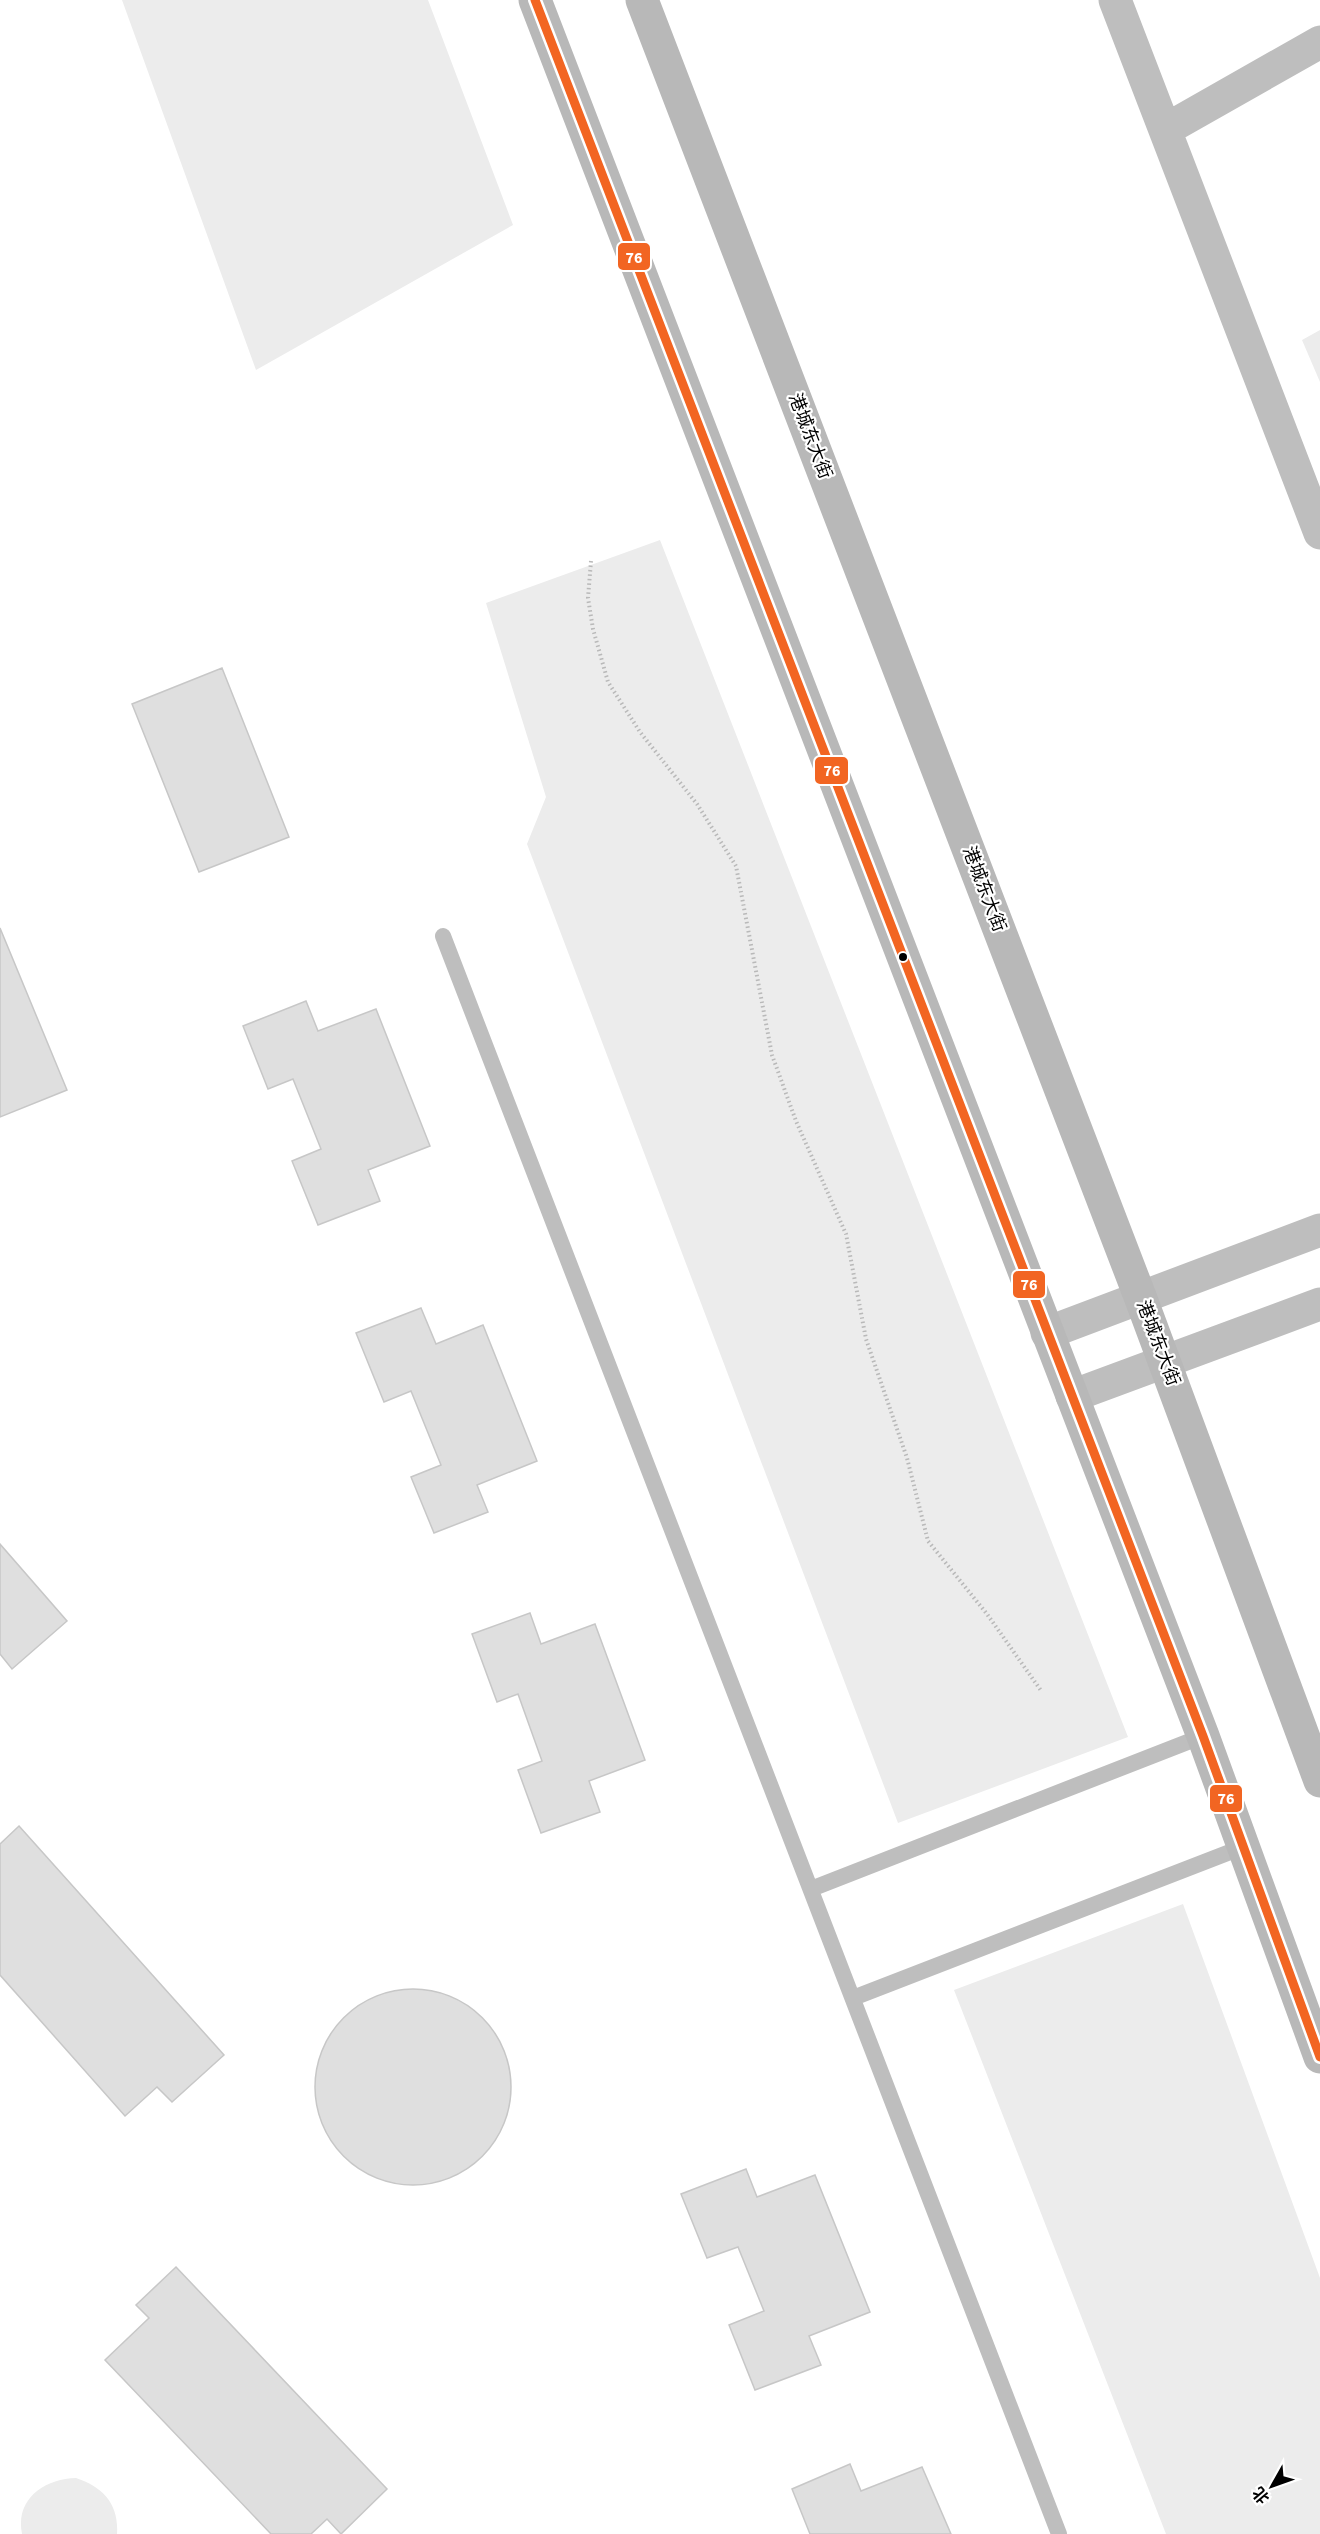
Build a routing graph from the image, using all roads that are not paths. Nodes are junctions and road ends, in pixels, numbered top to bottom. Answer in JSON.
{"nodes":[{"id":1,"x":535,"y":0,"type":"edge"},
{"id":2,"x":642,"y":0,"type":"edge"},
{"id":3,"x":1115,"y":0,"type":"edge"},
{"id":4,"x":1320,"y":42,"type":"edge"},
{"id":5,"x":1165,"y":130,"type":"junction"},
{"id":6,"x":1320,"y":533,"type":"edge"},
{"id":7,"x":443,"y":936,"type":"dead end"},
{"id":8,"x":1320,"y":1230,"type":"edge"},
{"id":9,"x":1141,"y":1299,"type":"junction"},
{"id":10,"x":1320,"y":1304,"type":"edge"},
{"id":11,"x":1047,"y":1333,"type":"junction"},
{"id":12,"x":1165,"y":1361,"type":"junction"},
{"id":13,"x":1072,"y":1396,"type":"junction"},
{"id":14,"x":1203,"y":1736,"type":"junction"},
{"id":15,"x":1320,"y":1781,"type":"edge"},
{"id":16,"x":1243,"y":1847,"type":"junction"},
{"id":17,"x":811,"y":1889,"type":"junction"},
{"id":18,"x":853,"y":1998,"type":"junction"},
{"id":19,"x":1320,"y":2057,"type":"edge"},
{"id":20,"x":1059,"y":2534,"type":"edge"}],
"edges":[{"from":1,"to":11,"type":"main road"},
{"from":2,"to":9,"type":"main road","name":"港城东大街"},
{"from":3,"to":5,"type":"street"},
{"from":4,"to":5,"type":"street"},
{"from":5,"to":6,"type":"street"},
{"from":7,"to":17,"type":"lane"},
{"from":8,"to":9,"type":"street"},
{"from":9,"to":11,"type":"street"},
{"from":9,"to":12,"type":"main road","name":"港城东大街"},
{"from":10,"to":12,"type":"street"},
{"from":11,"to":13,"type":"main road"},
{"from":12,"to":13,"type":"street"},
{"from":12,"to":15,"type":"main road","name":"港城东大街"},
{"from":13,"to":14,"type":"main road"},
{"from":14,"to":16,"type":"main road"},
{"from":14,"to":17,"type":"lane"},
{"from":16,"to":18,"type":"lane"},
{"from":16,"to":19,"type":"main road"},
{"from":17,"to":18,"type":"lane"},
{"from":18,"to":20,"type":"lane"}]}
